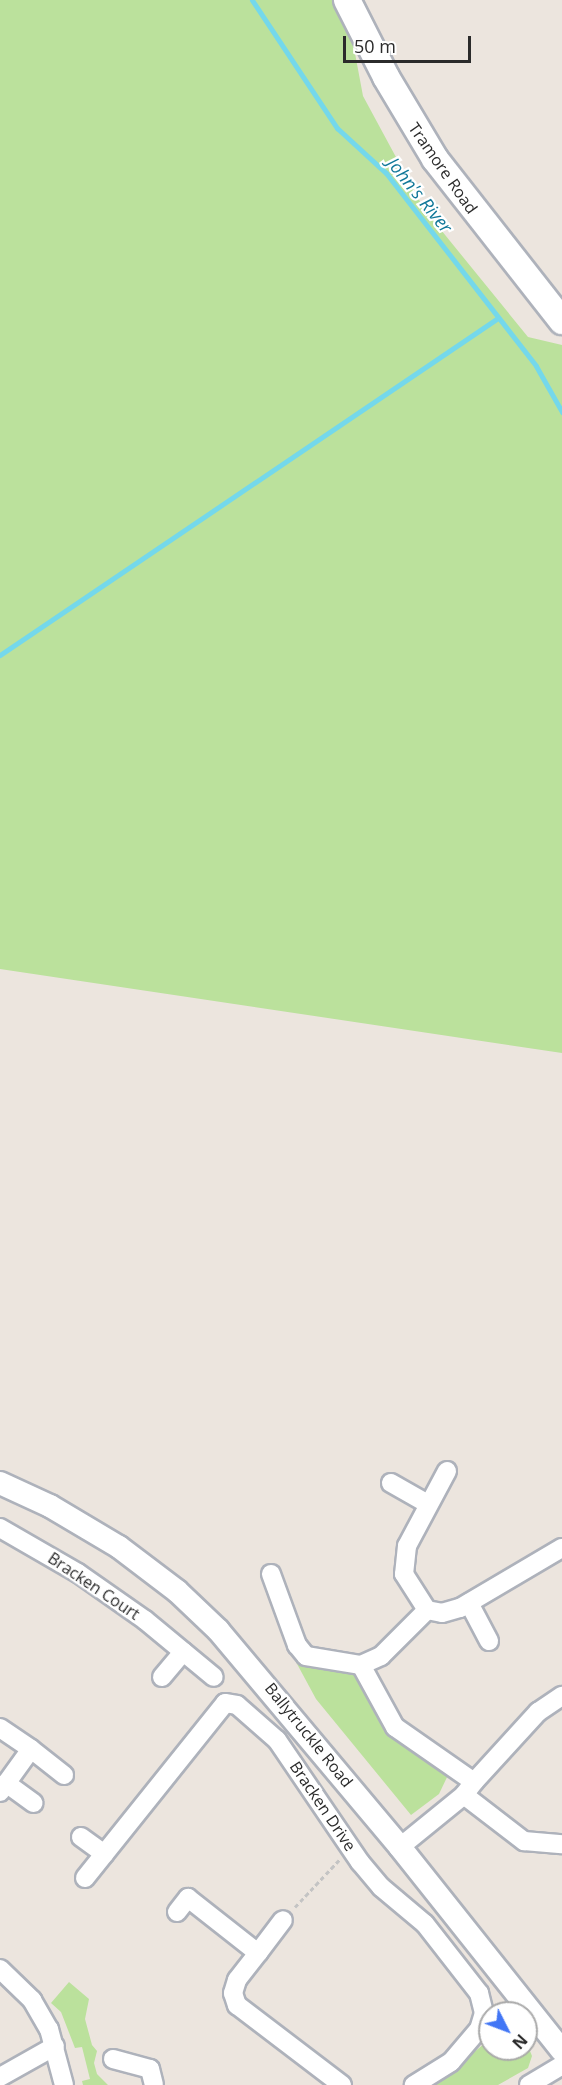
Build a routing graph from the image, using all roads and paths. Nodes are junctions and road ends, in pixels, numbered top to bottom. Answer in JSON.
{"nodes":[{"id":1,"x":347,"y":0,"type":"edge"},
{"id":2,"x":562,"y":321,"type":"edge"},
{"id":3,"x":447,"y":1471,"type":"dead end"},
{"id":4,"x":0,"y":1483,"type":"edge"},
{"id":5,"x":391,"y":1483,"type":"dead end"},
{"id":6,"x":428,"y":1504,"type":"junction"},
{"id":7,"x":0,"y":1528,"type":"edge"},
{"id":8,"x":562,"y":1548,"type":"edge"},
{"id":9,"x":271,"y":1574,"type":"dead end"},
{"id":10,"x":469,"y":1603,"type":"junction"},
{"id":11,"x":427,"y":1610,"type":"junction"},
{"id":12,"x":489,"y":1641,"type":"dead end"},
{"id":13,"x":183,"y":1652,"type":"junction"},
{"id":14,"x":361,"y":1665,"type":"junction"},
{"id":15,"x":162,"y":1677,"type":"dead end"},
{"id":16,"x":214,"y":1677,"type":"dead end"},
{"id":17,"x":562,"y":1695,"type":"edge"},
{"id":18,"x":0,"y":1728,"type":"edge"},
{"id":19,"x":31,"y":1749,"type":"junction"},
{"id":20,"x":64,"y":1775,"type":"dead end"},
{"id":21,"x":3,"y":1788,"type":"edge"},
{"id":22,"x":469,"y":1789,"type":"junction"},
{"id":23,"x":34,"y":1803,"type":"dead end"},
{"id":24,"x":81,"y":1837,"type":"dead end"},
{"id":25,"x":562,"y":1844,"type":"edge"},
{"id":26,"x":351,"y":1847,"type":"junction"},
{"id":27,"x":400,"y":1847,"type":"junction"},
{"id":28,"x":104,"y":1854,"type":"junction"},
{"id":29,"x":85,"y":1878,"type":"dead end"},
{"id":30,"x":177,"y":1912,"type":"dead end"},
{"id":31,"x":283,"y":1920,"type":"joint"},
{"id":32,"x":258,"y":1953,"type":"junction"},
{"id":33,"x":0,"y":1970,"type":"edge"},
{"id":34,"x":55,"y":2046,"type":"junction"},
{"id":35,"x":562,"y":2051,"type":"edge"},
{"id":36,"x":113,"y":2059,"type":"dead end"},
{"id":37,"x":562,"y":2065,"type":"edge"},
{"id":38,"x":0,"y":2077,"type":"edge"},
{"id":39,"x":64,"y":2085,"type":"edge"},
{"id":40,"x":154,"y":2085,"type":"edge"},
{"id":41,"x":342,"y":2085,"type":"edge"},
{"id":42,"x":414,"y":2085,"type":"edge"},
{"id":43,"x":529,"y":2085,"type":"edge"}],
"edges":[{"from":1,"to":2,"type":"main road","name":"Tramore Road"},
{"from":3,"to":6,"type":"street"},
{"from":4,"to":27,"type":"street","name":"Ballytruckle Road"},
{"from":5,"to":6,"type":"street"},
{"from":6,"to":11,"type":"street"},
{"from":7,"to":13,"type":"street","name":"Bracken Court"},
{"from":8,"to":10,"type":"street"},
{"from":9,"to":14,"type":"street"},
{"from":10,"to":11,"type":"street"},
{"from":10,"to":12,"type":"street"},
{"from":11,"to":14,"type":"street"},
{"from":13,"to":15,"type":"street"},
{"from":13,"to":16,"type":"street","name":"Bracken Court"},
{"from":14,"to":22,"type":"street"},
{"from":17,"to":22,"type":"street"},
{"from":18,"to":19,"type":"street"},
{"from":19,"to":20,"type":"street"},
{"from":19,"to":21,"type":"street"},
{"from":21,"to":23,"type":"street"},
{"from":22,"to":25,"type":"street"},
{"from":22,"to":27,"type":"street"},
{"from":24,"to":28,"type":"street"},
{"from":26,"to":28,"type":"street","name":"Bracken Drive"},
{"from":26,"to":31,"type":"path"},
{"from":26,"to":42,"type":"street","name":"Bracken Drive"},
{"from":27,"to":35,"type":"street","name":"Ballytruckle Road"},
{"from":28,"to":29,"type":"street","name":"Bracken Drive"},
{"from":30,"to":32,"type":"street"},
{"from":31,"to":32,"type":"street"},
{"from":32,"to":41,"type":"street"},
{"from":33,"to":34,"type":"street"},
{"from":34,"to":38,"type":"street"},
{"from":34,"to":39,"type":"street"},
{"from":36,"to":40,"type":"street"},
{"from":37,"to":43,"type":"street"}]}
